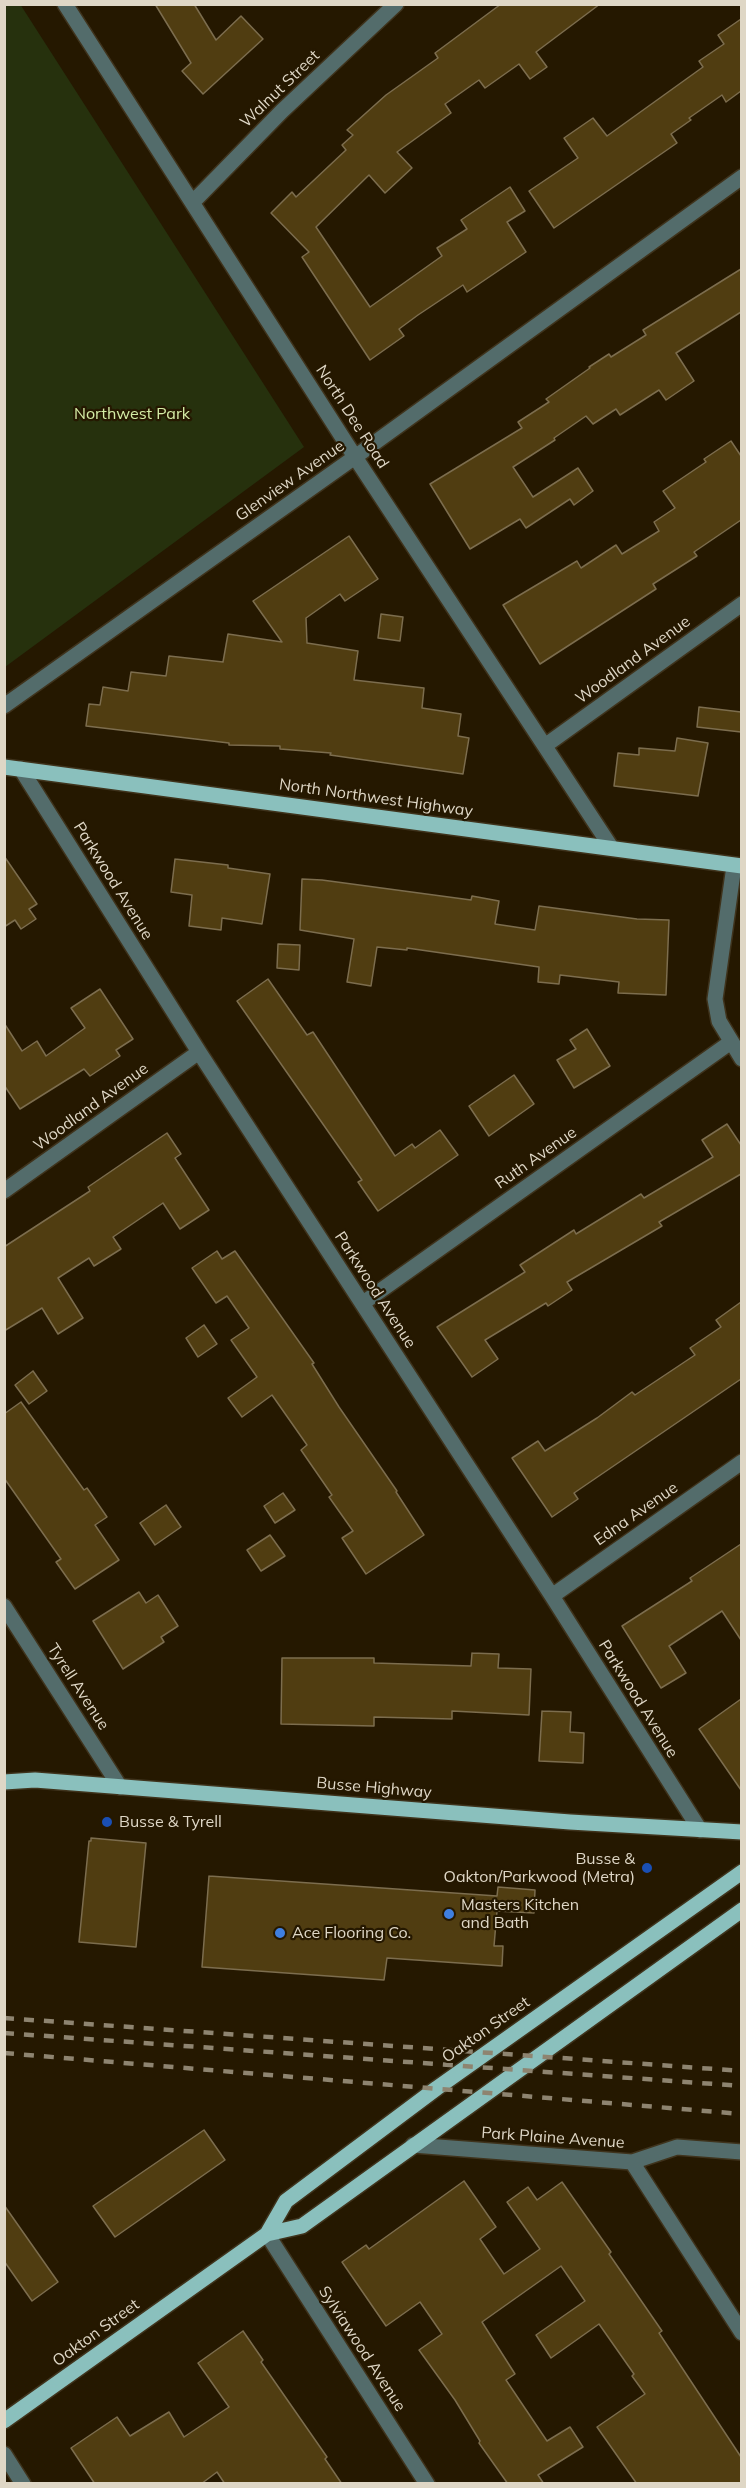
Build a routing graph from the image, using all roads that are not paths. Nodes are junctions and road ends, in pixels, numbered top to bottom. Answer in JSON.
{"nodes":[{"id":1,"x":65,"y":4,"type":"edge"},
{"id":2,"x":396,"y":4,"type":"edge"},
{"id":3,"x":741,"y":177,"type":"edge"},
{"id":4,"x":193,"y":202,"type":"junction"},
{"id":5,"x":355,"y":457,"type":"junction"},
{"id":6,"x":741,"y":604,"type":"edge"},
{"id":7,"x":4,"y":706,"type":"edge"},
{"id":8,"x":546,"y":745,"type":"junction"},
{"id":9,"x":4,"y":768,"type":"edge"},
{"id":10,"x":21,"y":769,"type":"junction"},
{"id":11,"x":611,"y":847,"type":"junction"},
{"id":12,"x":737,"y":866,"type":"edge"},
{"id":13,"x":731,"y":1042,"type":"junction"},
{"id":14,"x":199,"y":1052,"type":"junction"},
{"id":15,"x":741,"y":1059,"type":"edge"},
{"id":16,"x":4,"y":1191,"type":"edge"},
{"id":17,"x":363,"y":1303,"type":"junction"},
{"id":18,"x":741,"y":1462,"type":"edge"},
{"id":19,"x":552,"y":1596,"type":"junction"},
{"id":20,"x":4,"y":1606,"type":"edge"},
{"id":21,"x":4,"y":1782,"type":"edge"},
{"id":22,"x":120,"y":1786,"type":"junction"},
{"id":23,"x":700,"y":1830,"type":"junction"},
{"id":24,"x":741,"y":1832,"type":"edge"},
{"id":25,"x":741,"y":1872,"type":"edge"},
{"id":26,"x":741,"y":1910,"type":"edge"},
{"id":27,"x":413,"y":2145,"type":"junction"},
{"id":28,"x":741,"y":2152,"type":"edge"},
{"id":29,"x":632,"y":2162,"type":"junction"},
{"id":30,"x":267,"y":2234,"type":"junction"},
{"id":31,"x":741,"y":2333,"type":"edge"},
{"id":32,"x":4,"y":2421,"type":"edge"},
{"id":33,"x":4,"y":2454,"type":"edge"},
{"id":34,"x":23,"y":2484,"type":"edge"},
{"id":35,"x":427,"y":2484,"type":"edge"}],
"edges":[{"from":1,"to":4,"type":"street","name":"North Dee Road"},
{"from":2,"to":4,"type":"street","name":"Walnut Street"},
{"from":3,"to":5,"type":"street","name":"Glenview Avenue"},
{"from":4,"to":5,"type":"street","name":"North Dee Road"},
{"from":5,"to":7,"type":"street","name":"Glenview Avenue"},
{"from":5,"to":8,"type":"street","name":"North Dee Road"},
{"from":6,"to":8,"type":"street","name":"Woodland Avenue"},
{"from":8,"to":11,"type":"street","name":"North Dee Road"},
{"from":9,"to":10,"type":"main road","name":"North Northwest Highway"},
{"from":10,"to":11,"type":"main road","name":"North Northwest Highway"},
{"from":10,"to":14,"type":"street","name":"Parkwood Avenue"},
{"from":11,"to":12,"type":"main road","name":"North Northwest Highway"},
{"from":12,"to":13,"type":"street"},
{"from":13,"to":15,"type":"street"},
{"from":13,"to":17,"type":"street","name":"Ruth Avenue"},
{"from":14,"to":16,"type":"street","name":"Woodland Avenue"},
{"from":14,"to":17,"type":"street","name":"Parkwood Avenue"},
{"from":17,"to":19,"type":"street","name":"Parkwood Avenue"},
{"from":18,"to":19,"type":"street","name":"Edna Avenue"},
{"from":19,"to":23,"type":"street","name":"Parkwood Avenue"},
{"from":20,"to":22,"type":"street","name":"Tyrell Avenue"},
{"from":21,"to":22,"type":"main road","name":"Busse Highway"},
{"from":22,"to":23,"type":"main road","name":"Busse Highway"},
{"from":23,"to":24,"type":"main road","name":"Busse Highway"},
{"from":25,"to":30,"type":"main road","name":"Oakton Street"},
{"from":26,"to":27,"type":"main road","name":"Oakton Street"},
{"from":27,"to":29,"type":"street","name":"Park Plaine Avenue"},
{"from":27,"to":30,"type":"main road","name":"Oakton Street"},
{"from":28,"to":29,"type":"street"},
{"from":29,"to":31,"type":"street","name":"Park Plaine Avenue"},
{"from":30,"to":32,"type":"main road","name":"Oakton Street"},
{"from":30,"to":35,"type":"street","name":"Sylviawood Avenue"},
{"from":33,"to":34,"type":"street"}]}
